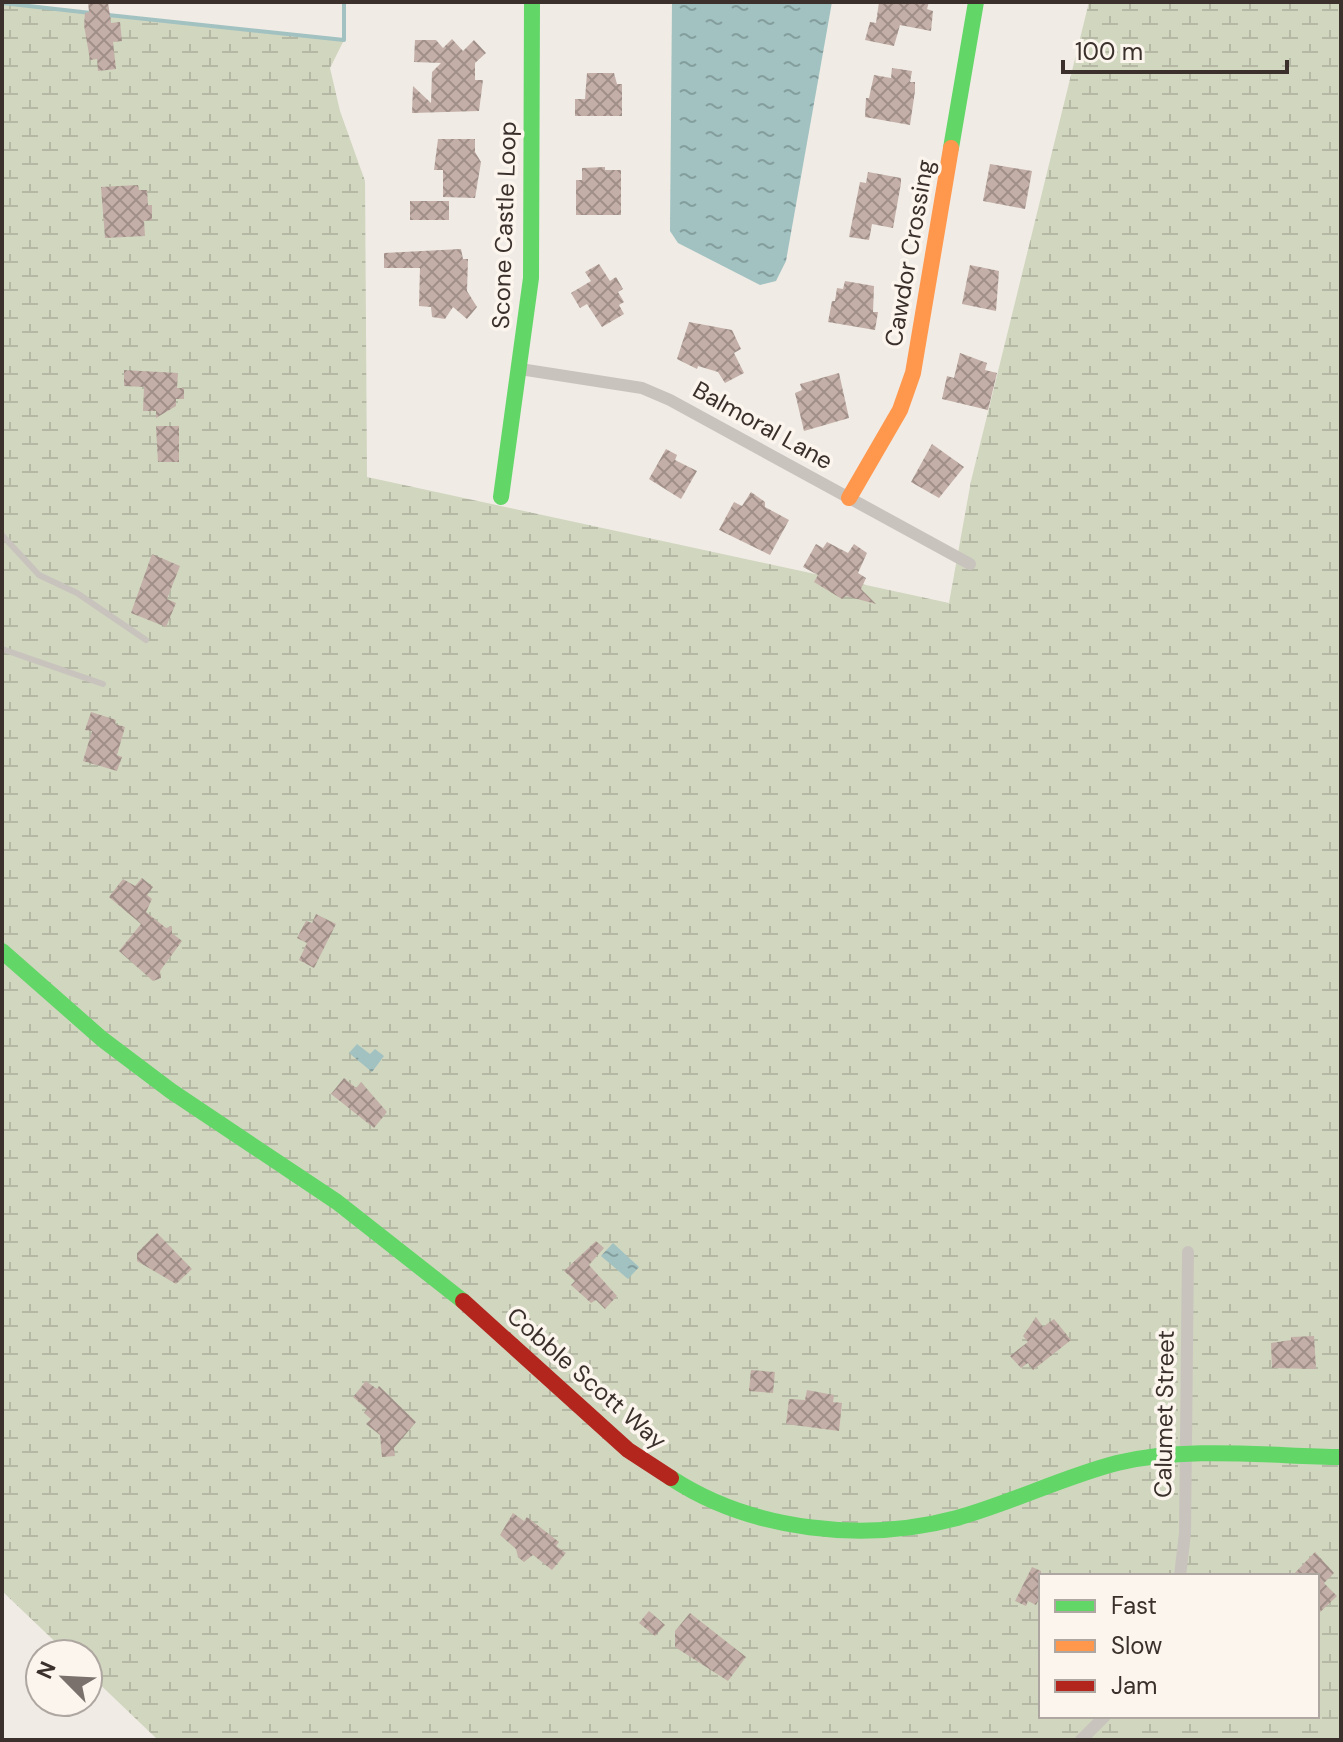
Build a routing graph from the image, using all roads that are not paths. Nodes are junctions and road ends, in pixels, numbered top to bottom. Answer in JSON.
{"nodes":[{"id":1,"x":532,"y":2,"type":"edge"},
{"id":2,"x":976,"y":2,"type":"edge"},
{"id":3,"x":520,"y":369,"type":"junction"},
{"id":4,"x":501,"y":497,"type":"dead end"},
{"id":5,"x":849,"y":498,"type":"junction"},
{"id":6,"x":2,"y":535,"type":"edge"},
{"id":7,"x":970,"y":564,"type":"dead end"},
{"id":8,"x":146,"y":640,"type":"dead end"},
{"id":9,"x":2,"y":649,"type":"edge"},
{"id":10,"x":103,"y":684,"type":"dead end"},
{"id":11,"x":2,"y":951,"type":"edge"},
{"id":12,"x":1188,"y":1252,"type":"dead end"},
{"id":13,"x":1186,"y":1454,"type":"junction"},
{"id":14,"x":1341,"y":1457,"type":"edge"},
{"id":15,"x":1180,"y":1574,"type":"edge"},
{"id":16,"x":1103,"y":1718,"type":"edge"},
{"id":17,"x":1081,"y":1740,"type":"edge"}],
"edges":[{"from":1,"to":3,"type":"street","name":"Scone Castle Loop"},
{"from":2,"to":5,"type":"street","name":"Cawdor Crossing"},
{"from":3,"to":4,"type":"street","name":"Scone Castle Loop"},
{"from":3,"to":5,"type":"street","name":"Balmoral Lane"},
{"from":5,"to":7,"type":"street","name":"Balmoral Lane"},
{"from":6,"to":8,"type":"lane"},
{"from":9,"to":10,"type":"lane"},
{"from":11,"to":13,"type":"street","name":"Cobble Scott Way"},
{"from":12,"to":13,"type":"street","name":"Calumet Street"},
{"from":13,"to":14,"type":"street","name":"Cobble Scott Way"},
{"from":13,"to":15,"type":"street","name":"Calumet Street"},
{"from":16,"to":17,"type":"street"}]}
